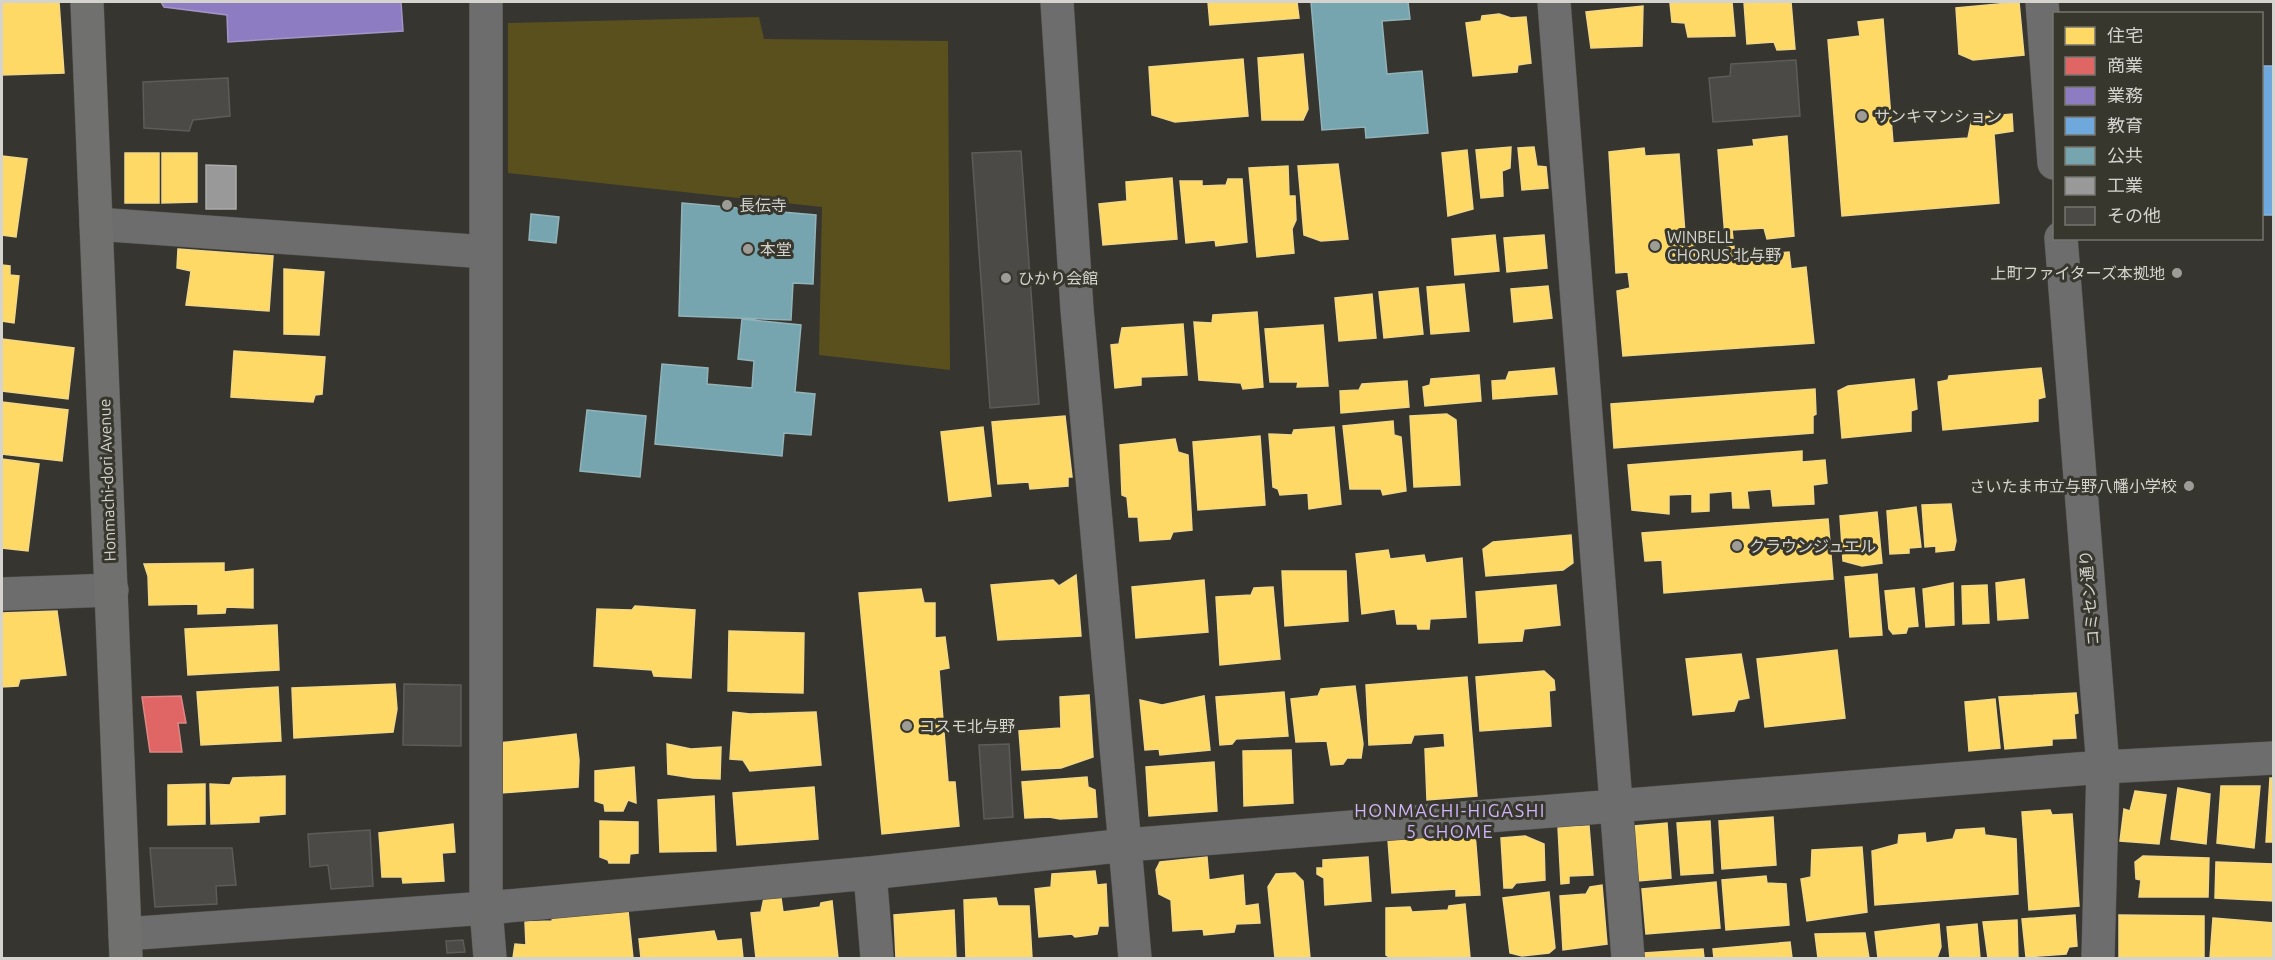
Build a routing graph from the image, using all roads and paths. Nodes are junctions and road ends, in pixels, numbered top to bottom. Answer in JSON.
{"nodes":[{"id":1,"x":87,"y":2,"type":"edge"},
{"id":2,"x":486,"y":2,"type":"edge"},
{"id":3,"x":1057,"y":2,"type":"edge"},
{"id":4,"x":1554,"y":2,"type":"edge"},
{"id":5,"x":2042,"y":2,"type":"edge"},
{"id":6,"x":2053,"y":138,"type":"edge"},
{"id":7,"x":96,"y":224,"type":"junction"},
{"id":8,"x":2061,"y":240,"type":"edge"},
{"id":9,"x":486,"y":252,"type":"junction"},
{"id":10,"x":112,"y":590,"type":"junction"},
{"id":11,"x":2,"y":594,"type":"edge"},
{"id":12,"x":2274,"y":758,"type":"edge"},
{"id":13,"x":2103,"y":767,"type":"junction"},
{"id":14,"x":1616,"y":806,"type":"junction"},
{"id":15,"x":1126,"y":845,"type":"junction"},
{"id":16,"x":870,"y":873,"type":"junction"},
{"id":17,"x":486,"y":908,"type":"junction"},
{"id":18,"x":126,"y":946,"type":"edge"},
{"id":19,"x":490,"y":958,"type":"edge"},
{"id":20,"x":877,"y":958,"type":"edge"},
{"id":21,"x":1135,"y":958,"type":"edge"},
{"id":22,"x":1628,"y":958,"type":"edge"},
{"id":23,"x":2098,"y":958,"type":"edge"}],
"edges":[{"from":1,"to":7,"type":"main road","name":"Honmachi-dori Avenue"},
{"from":2,"to":9,"type":"street"},
{"from":3,"to":15,"type":"street"},
{"from":4,"to":14,"type":"street"},
{"from":5,"to":6,"type":"street"},
{"from":7,"to":9,"type":"street"},
{"from":7,"to":10,"type":"main road","name":"Honmachi-dori Avenue"},
{"from":8,"to":13,"type":"street","name":"コミセン通り"},
{"from":9,"to":17,"type":"street"},
{"from":10,"to":11,"type":"street"},
{"from":10,"to":18,"type":"main road","name":"Honmachi-dori Avenue"},
{"from":12,"to":13,"type":"street"},
{"from":13,"to":14,"type":"street"},
{"from":13,"to":23,"type":"street","name":"コミセン通り"},
{"from":14,"to":15,"type":"street"},
{"from":14,"to":22,"type":"street"},
{"from":15,"to":16,"type":"street"},
{"from":15,"to":21,"type":"street"},
{"from":16,"to":17,"type":"street"},
{"from":16,"to":20,"type":"street"},
{"from":17,"to":18,"type":"street"},
{"from":17,"to":19,"type":"street"}]}
